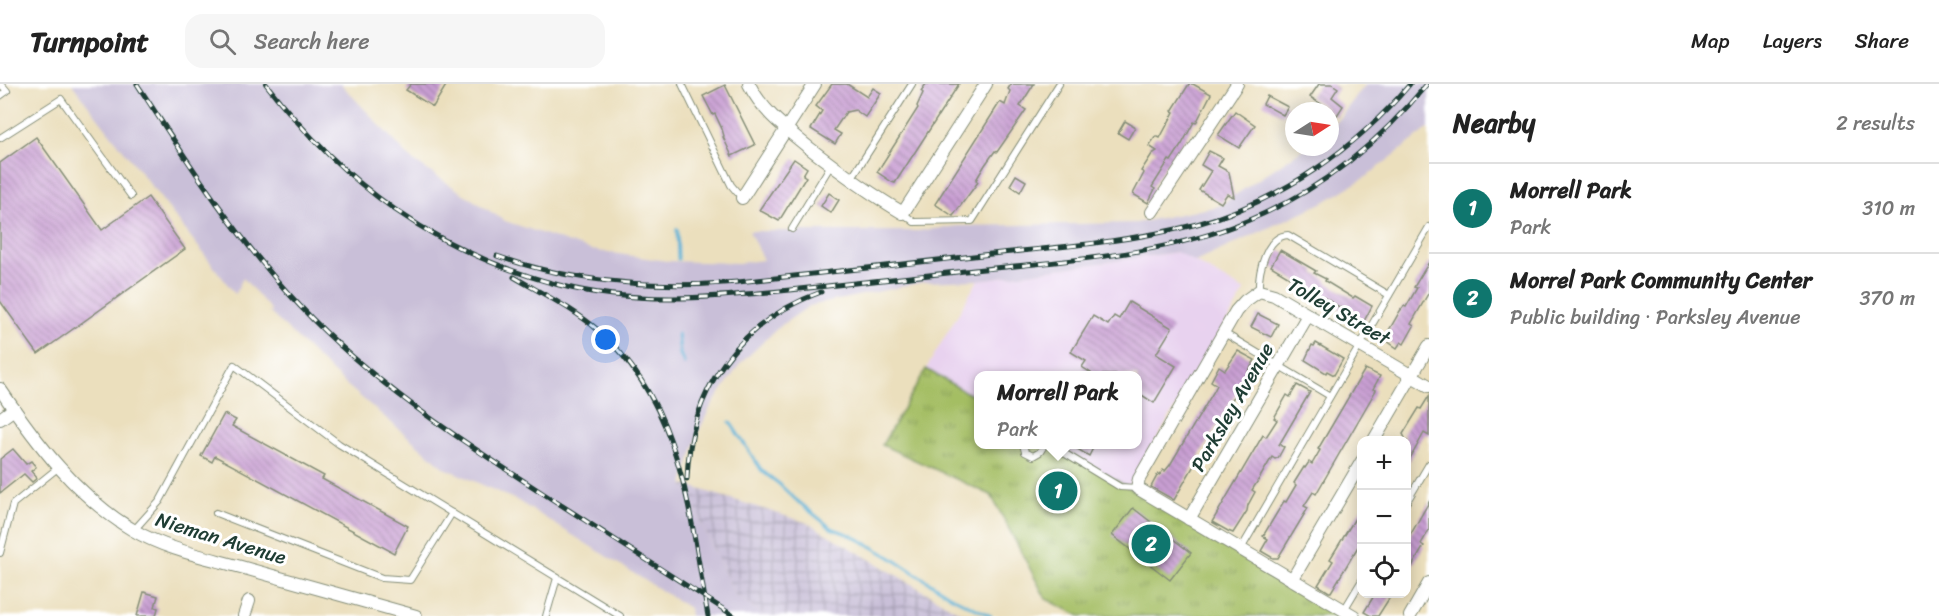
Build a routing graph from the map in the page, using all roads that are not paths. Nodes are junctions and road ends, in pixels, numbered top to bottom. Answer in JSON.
{"nodes":[{"id":1,"x":1,"y":84,"type":"edge"},
{"id":2,"x":682,"y":84,"type":"edge"},
{"id":3,"x":749,"y":84,"type":"edge"},
{"id":4,"x":815,"y":84,"type":"edge"},
{"id":5,"x":912,"y":84,"type":"edge"},
{"id":6,"x":986,"y":84,"type":"edge"},
{"id":7,"x":1059,"y":84,"type":"edge"},
{"id":8,"x":1237,"y":84,"type":"edge"},
{"id":9,"x":0,"y":96,"type":"edge"},
{"id":10,"x":786,"y":129,"type":"junction"},
{"id":11,"x":0,"y":138,"type":"edge"},
{"id":12,"x":831,"y":165,"type":"junction"},
{"id":13,"x":850,"y":180,"type":"junction"},
{"id":14,"x":131,"y":196,"type":"dead end"},
{"id":15,"x":742,"y":198,"type":"joint"},
{"id":16,"x":1152,"y":212,"type":"dead end"},
{"id":17,"x":903,"y":213,"type":"junction"},
{"id":18,"x":1429,"y":227,"type":"edge"},
{"id":19,"x":792,"y":228,"type":"dead end"},
{"id":20,"x":1259,"y":291,"type":"junction"},
{"id":21,"x":1389,"y":295,"type":"junction"},
{"id":22,"x":1308,"y":315,"type":"junction"},
{"id":23,"x":1224,"y":333,"type":"junction"},
{"id":24,"x":1360,"y":345,"type":"junction"},
{"id":25,"x":1429,"y":346,"type":"edge"},
{"id":26,"x":1279,"y":365,"type":"junction"},
{"id":27,"x":1411,"y":376,"type":"junction"},
{"id":28,"x":1429,"y":386,"type":"edge"},
{"id":29,"x":0,"y":389,"type":"edge"},
{"id":30,"x":1330,"y":396,"type":"junction"},
{"id":31,"x":14,"y":409,"type":"junction"},
{"id":32,"x":0,"y":419,"type":"edge"},
{"id":33,"x":1377,"y":436,"type":"edge"},
{"id":34,"x":1024,"y":449,"type":"edge"},
{"id":35,"x":1043,"y":449,"type":"edge"},
{"id":36,"x":1055,"y":449,"type":"edge"},
{"id":37,"x":1429,"y":464,"type":"edge"},
{"id":38,"x":59,"y":467,"type":"junction"},
{"id":39,"x":1357,"y":470,"type":"edge"},
{"id":40,"x":1137,"y":488,"type":"junction"},
{"id":41,"x":1411,"y":496,"type":"edge"},
{"id":42,"x":216,"y":513,"type":"dead end"},
{"id":43,"x":452,"y":513,"type":"junction"},
{"id":44,"x":1189,"y":519,"type":"junction"},
{"id":45,"x":134,"y":530,"type":"junction"},
{"id":46,"x":1240,"y":549,"type":"junction"},
{"id":47,"x":0,"y":553,"type":"edge"},
{"id":48,"x":557,"y":578,"type":"junction"},
{"id":49,"x":1292,"y":580,"type":"junction"},
{"id":50,"x":1429,"y":583,"type":"edge"},
{"id":51,"x":1357,"y":593,"type":"edge"},
{"id":52,"x":249,"y":601,"type":"dead end"},
{"id":53,"x":1349,"y":613,"type":"edge"},
{"id":54,"x":244,"y":616,"type":"edge"},
{"id":55,"x":416,"y":616,"type":"edge"},
{"id":56,"x":546,"y":616,"type":"edge"},
{"id":57,"x":620,"y":616,"type":"edge"},
{"id":58,"x":1410,"y":616,"type":"edge"}],
"edges":[{"from":1,"to":9,"type":"lane"},
{"from":2,"to":15,"type":"lane"},
{"from":3,"to":10,"type":"street"},
{"from":4,"to":10,"type":"street"},
{"from":5,"to":13,"type":"lane"},
{"from":6,"to":17,"type":"street"},
{"from":7,"to":17,"type":"lane"},
{"from":8,"to":16,"type":"street"},
{"from":10,"to":12,"type":"street"},
{"from":10,"to":15,"type":"street"},
{"from":11,"to":14,"type":"lane"},
{"from":12,"to":13,"type":"street"},
{"from":12,"to":19,"type":"lane"},
{"from":13,"to":17,"type":"street"},
{"from":18,"to":21,"type":"lane"},
{"from":20,"to":21,"type":"lane"},
{"from":20,"to":22,"type":"street","name":"Tolley Street"},
{"from":20,"to":23,"type":"street"},
{"from":21,"to":24,"type":"lane"},
{"from":22,"to":24,"type":"street","name":"Tolley Street"},
{"from":22,"to":26,"type":"street","name":"Parksley Avenue"},
{"from":23,"to":26,"type":"lane"},
{"from":23,"to":40,"type":"street"},
{"from":24,"to":27,"type":"street","name":"Tolley Street"},
{"from":24,"to":30,"type":"lane"},
{"from":25,"to":27,"type":"street"},
{"from":26,"to":30,"type":"lane"},
{"from":26,"to":44,"type":"street","name":"Parksley Avenue"},
{"from":27,"to":28,"type":"street","name":"Tolley Street"},
{"from":27,"to":33,"type":"street"},
{"from":29,"to":31,"type":"street","name":"Nieman Avenue"},
{"from":30,"to":46,"type":"lane"},
{"from":31,"to":32,"type":"street"},
{"from":31,"to":38,"type":"street","name":"Nieman Avenue"},
{"from":34,"to":35,"type":"lane"},
{"from":36,"to":40,"type":"lane"},
{"from":37,"to":41,"type":"lane"},
{"from":38,"to":45,"type":"street","name":"Nieman Avenue"},
{"from":38,"to":47,"type":"lane"},
{"from":39,"to":49,"type":"street"},
{"from":40,"to":44,"type":"street"},
{"from":42,"to":43,"type":"lane"},
{"from":43,"to":45,"type":"lane"},
{"from":43,"to":48,"type":"lane"},
{"from":44,"to":46,"type":"street"},
{"from":45,"to":55,"type":"street","name":"Nieman Avenue"},
{"from":46,"to":49,"type":"street"},
{"from":48,"to":56,"type":"lane"},
{"from":48,"to":57,"type":"lane"},
{"from":49,"to":53,"type":"street"},
{"from":50,"to":58,"type":"street"},
{"from":51,"to":53,"type":"lane"},
{"from":52,"to":54,"type":"street"}]}
